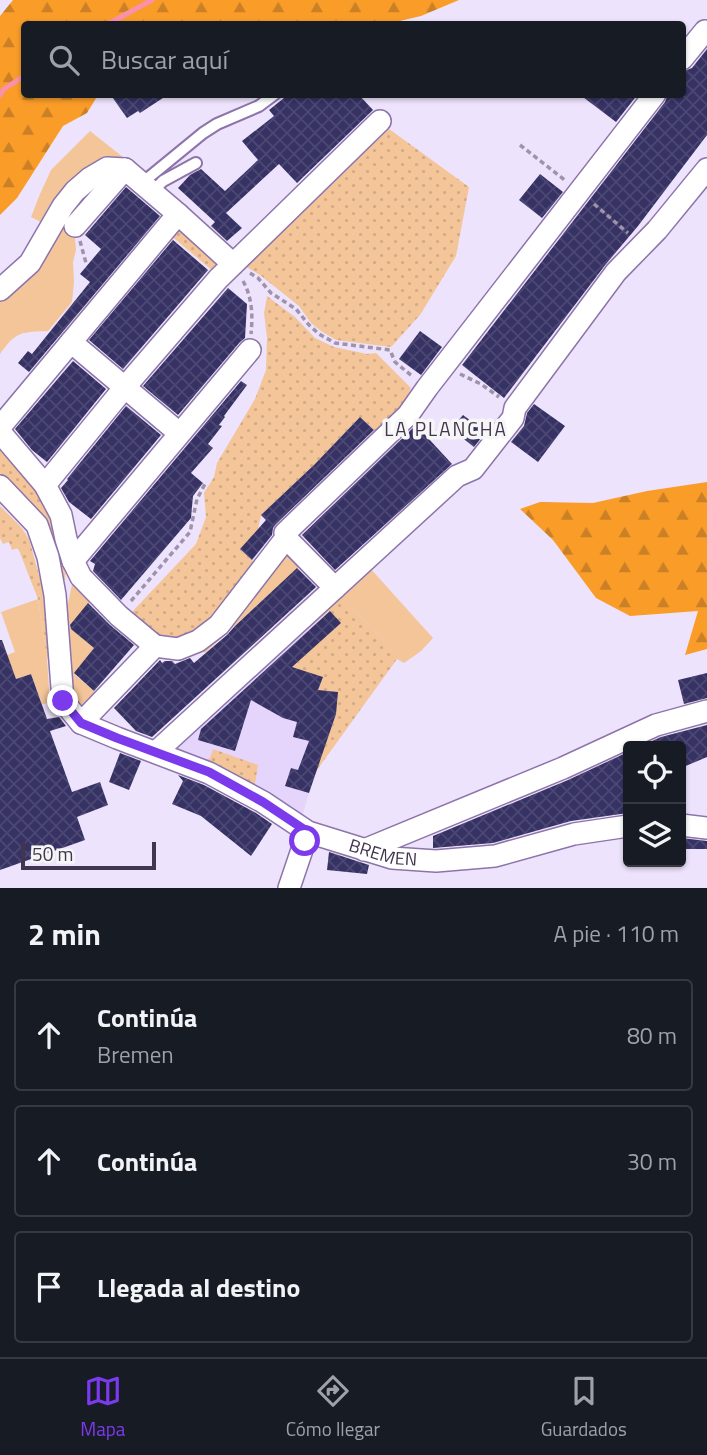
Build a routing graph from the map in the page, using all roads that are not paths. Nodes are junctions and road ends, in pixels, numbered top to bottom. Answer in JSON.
{"nodes":[{"id":1,"x":705,"y":31,"type":"dead end"},
{"id":2,"x":686,"y":54,"type":"edge"},
{"id":3,"x":270,"y":98,"type":"edge"},
{"id":4,"x":652,"y":98,"type":"edge"},
{"id":5,"x":380,"y":121,"type":"dead end"},
{"id":6,"x":196,"y":163,"type":"dead end"},
{"id":7,"x":125,"y":169,"type":"junction"},
{"id":8,"x":707,"y":169,"type":"edge"},
{"id":9,"x":147,"y":188,"type":"junction"},
{"id":10,"x":178,"y":214,"type":"junction"},
{"id":11,"x":75,"y":226,"type":"dead end"},
{"id":12,"x":233,"y":264,"type":"junction"},
{"id":13,"x":0,"y":290,"type":"edge"},
{"id":14,"x":71,"y":342,"type":"junction"},
{"id":15,"x":250,"y":350,"type":"road end"},
{"id":16,"x":125,"y":387,"type":"junction"},
{"id":17,"x":0,"y":430,"type":"edge"},
{"id":18,"x":179,"y":433,"type":"junction"},
{"id":19,"x":45,"y":485,"type":"junction"},
{"id":20,"x":0,"y":486,"type":"edge"},
{"id":21,"x":286,"y":538,"type":"junction"},
{"id":22,"x":73,"y":561,"type":"junction"},
{"id":23,"x":335,"y":588,"type":"junction"},
{"id":24,"x":155,"y":646,"type":"junction"},
{"id":25,"x":707,"y":711,"type":"edge"},
{"id":26,"x":81,"y":723,"type":"junction"},
{"id":27,"x":156,"y":752,"type":"junction"},
{"id":28,"x":686,"y":826,"type":"edge"},
{"id":29,"x":623,"y":827,"type":"edge"},
{"id":30,"x":707,"y":828,"type":"edge"},
{"id":31,"x":308,"y":832,"type":"junction"},
{"id":32,"x":364,"y":850,"type":"junction"},
{"id":33,"x":289,"y":888,"type":"edge"}],
"edges":[{"from":1,"to":2,"type":"street"},
{"from":3,"to":9,"type":"lane"},
{"from":4,"to":21,"type":"street"},
{"from":5,"to":12,"type":"street"},
{"from":6,"to":9,"type":"lane"},
{"from":7,"to":9,"type":"street"},
{"from":7,"to":11,"type":"street"},
{"from":7,"to":13,"type":"street"},
{"from":8,"to":23,"type":"street"},
{"from":9,"to":10,"type":"street"},
{"from":10,"to":12,"type":"street"},
{"from":10,"to":14,"type":"street"},
{"from":12,"to":16,"type":"street"},
{"from":14,"to":16,"type":"street"},
{"from":14,"to":17,"type":"street"},
{"from":15,"to":18,"type":"street"},
{"from":16,"to":18,"type":"street"},
{"from":16,"to":19,"type":"street"},
{"from":17,"to":19,"type":"street"},
{"from":18,"to":22,"type":"street"},
{"from":19,"to":22,"type":"street"},
{"from":20,"to":26,"type":"street"},
{"from":21,"to":23,"type":"street"},
{"from":21,"to":24,"type":"street"},
{"from":22,"to":24,"type":"street"},
{"from":23,"to":27,"type":"street"},
{"from":24,"to":26,"type":"street"},
{"from":25,"to":32,"type":"street"},
{"from":26,"to":27,"type":"street","name":"BREMEN"},
{"from":27,"to":31,"type":"street","name":"BREMEN"},
{"from":28,"to":30,"type":"street"},
{"from":29,"to":32,"type":"street","name":"BREMEN"},
{"from":31,"to":32,"type":"street","name":"BREMEN"},
{"from":31,"to":33,"type":"street"}]}
